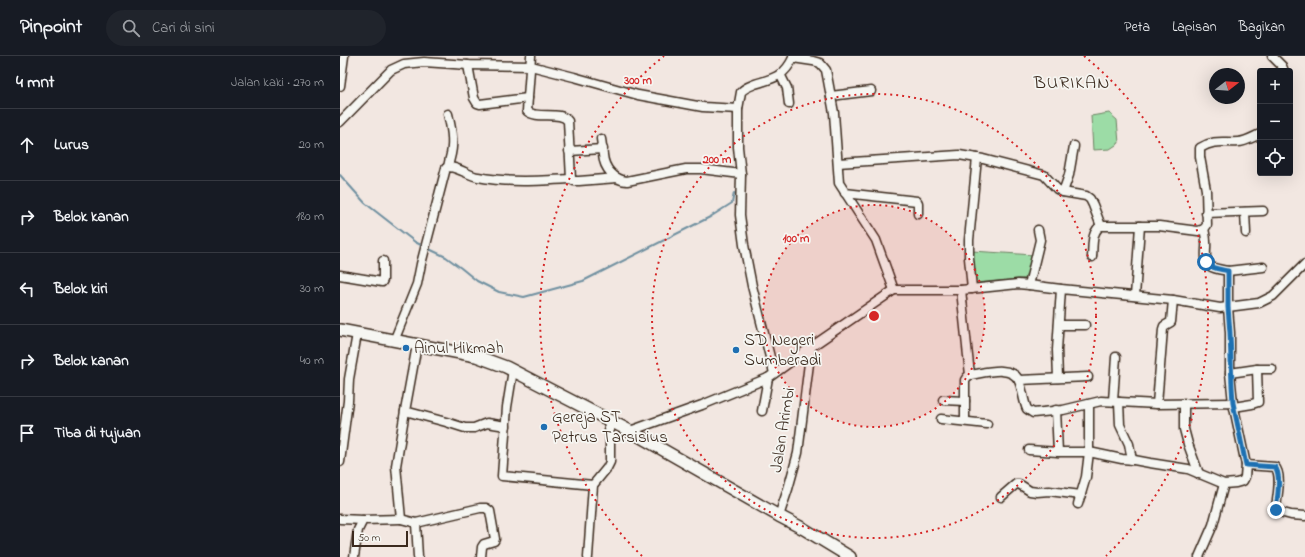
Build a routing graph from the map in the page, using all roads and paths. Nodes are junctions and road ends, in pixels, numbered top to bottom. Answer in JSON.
{"nodes":[{"id":1,"x":531,"y":56,"type":"edge"},
{"id":2,"x":1272,"y":56,"type":"edge"},
{"id":3,"x":793,"y":57,"type":"edge"},
{"id":4,"x":342,"y":58,"type":"edge"},
{"id":5,"x":426,"y":59,"type":"edge"},
{"id":6,"x":468,"y":66,"type":"junction"},
{"id":7,"x":531,"y":66,"type":"junction"},
{"id":8,"x":1283,"y":68,"type":"edge"},
{"id":9,"x":780,"y":74,"type":"junction"},
{"id":10,"x":340,"y":86,"type":"edge"},
{"id":11,"x":871,"y":91,"type":"dead end"},
{"id":12,"x":831,"y":96,"type":"junction"},
{"id":13,"x":528,"y":98,"type":"junction"},
{"id":14,"x":789,"y":104,"type":"dead end"},
{"id":15,"x":738,"y":109,"type":"junction"},
{"id":16,"x":448,"y":114,"type":"dead end"},
{"id":17,"x":340,"y":122,"type":"edge"},
{"id":18,"x":1257,"y":135,"type":"edge"},
{"id":19,"x":601,"y":139,"type":"dead end"},
{"id":20,"x":1074,"y":146,"type":"dead end"},
{"id":21,"x":603,"y":149,"type":"junction"},
{"id":22,"x":570,"y":151,"type":"junction"},
{"id":23,"x":977,"y":158,"type":"junction"},
{"id":24,"x":838,"y":163,"type":"junction"},
{"id":25,"x":448,"y":165,"type":"junction"},
{"id":26,"x":741,"y":174,"type":"junction"},
{"id":27,"x":617,"y":178,"type":"junction"},
{"id":28,"x":571,"y":179,"type":"junction"},
{"id":29,"x":1063,"y":192,"type":"junction"},
{"id":30,"x":845,"y":194,"type":"junction"},
{"id":31,"x":1263,"y":211,"type":"dead end"},
{"id":32,"x":1245,"y":212,"type":"junction"},
{"id":33,"x":1206,"y":213,"type":"junction"},
{"id":34,"x":918,"y":214,"type":"dead end"},
{"id":35,"x":1100,"y":226,"type":"junction"},
{"id":36,"x":1140,"y":226,"type":"junction"},
{"id":37,"x":1204,"y":229,"type":"junction"},
{"id":38,"x":1038,"y":230,"type":"dead end"},
{"id":39,"x":1246,"y":233,"type":"dead end"},
{"id":40,"x":1092,"y":257,"type":"dead end"},
{"id":41,"x":383,"y":260,"type":"dead end"},
{"id":42,"x":1305,"y":264,"type":"edge"},
{"id":43,"x":1263,"y":267,"type":"dead end"},
{"id":44,"x":1228,"y":271,"type":"junction"},
{"id":45,"x":340,"y":275,"type":"edge"},
{"id":46,"x":1029,"y":284,"type":"junction"},
{"id":47,"x":1061,"y":289,"type":"junction"},
{"id":48,"x":894,"y":290,"type":"junction"},
{"id":49,"x":961,"y":290,"type":"junction"},
{"id":50,"x":972,"y":290,"type":"junction"},
{"id":51,"x":1135,"y":296,"type":"junction"},
{"id":52,"x":1173,"y":300,"type":"junction"},
{"id":53,"x":1228,"y":307,"type":"junction"},
{"id":54,"x":1085,"y":324,"type":"dead end"},
{"id":55,"x":1059,"y":325,"type":"junction"},
{"id":56,"x":340,"y":330,"type":"edge"},
{"id":57,"x":357,"y":334,"type":"junction"},
{"id":58,"x":394,"y":341,"type":"junction"},
{"id":59,"x":417,"y":345,"type":"junction"},
{"id":60,"x":811,"y":347,"type":"junction"},
{"id":61,"x":1116,"y":357,"type":"dead end"},
{"id":62,"x":1257,"y":369,"type":"junction"},
{"id":63,"x":1272,"y":369,"type":"dead end"},
{"id":64,"x":513,"y":370,"type":"junction"},
{"id":65,"x":1230,"y":373,"type":"junction"},
{"id":66,"x":970,"y":375,"type":"junction"},
{"id":67,"x":771,"y":376,"type":"junction"},
{"id":68,"x":1088,"y":377,"type":"dead end"},
{"id":69,"x":1058,"y":378,"type":"junction"},
{"id":70,"x":1019,"y":380,"type":"junction"},
{"id":71,"x":943,"y":400,"type":"dead end"},
{"id":72,"x":965,"y":401,"type":"junction"},
{"id":73,"x":1116,"y":401,"type":"junction"},
{"id":74,"x":1184,"y":403,"type":"junction"},
{"id":75,"x":1089,"y":404,"type":"junction"},
{"id":76,"x":1157,"y":404,"type":"junction"},
{"id":77,"x":1234,"y":405,"type":"junction"},
{"id":78,"x":1056,"y":410,"type":"junction"},
{"id":79,"x":404,"y":411,"type":"junction"},
{"id":80,"x":762,"y":412,"type":"dead end"},
{"id":81,"x":941,"y":419,"type":"dead end"},
{"id":82,"x":608,"y":420,"type":"junction"},
{"id":83,"x":965,"y":421,"type":"junction"},
{"id":84,"x":987,"y":424,"type":"dead end"},
{"id":85,"x":506,"y":426,"type":"junction"},
{"id":86,"x":630,"y":431,"type":"junction"},
{"id":87,"x":342,"y":432,"type":"edge"},
{"id":88,"x":1029,"y":450,"type":"dead end"},
{"id":89,"x":1058,"y":452,"type":"junction"},
{"id":90,"x":1088,"y":452,"type":"junction"},
{"id":91,"x":1132,"y":460,"type":"junction"},
{"id":92,"x":340,"y":462,"type":"edge"},
{"id":93,"x":1246,"y":465,"type":"junction"},
{"id":94,"x":1199,"y":474,"type":"junction"},
{"id":95,"x":1224,"y":484,"type":"junction"},
{"id":96,"x":593,"y":485,"type":"junction"},
{"id":97,"x":1081,"y":495,"type":"junction"},
{"id":98,"x":1002,"y":497,"type":"dead end"},
{"id":99,"x":1078,"y":504,"type":"dead end"},
{"id":100,"x":779,"y":516,"type":"junction"},
{"id":101,"x":1305,"y":516,"type":"edge"},
{"id":102,"x":340,"y":518,"type":"edge"},
{"id":103,"x":363,"y":520,"type":"junction"},
{"id":104,"x":401,"y":520,"type":"junction"},
{"id":105,"x":416,"y":523,"type":"junction"},
{"id":106,"x":846,"y":555,"type":"edge"},
{"id":107,"x":354,"y":557,"type":"edge"},
{"id":108,"x":418,"y":557,"type":"edge"},
{"id":109,"x":481,"y":557,"type":"edge"},
{"id":110,"x":588,"y":557,"type":"edge"},
{"id":111,"x":1199,"y":557,"type":"edge"}],
"edges":[{"from":1,"to":7,"type":"street"},
{"from":2,"to":8,"type":"street"},
{"from":3,"to":9,"type":"street"},
{"from":3,"to":12,"type":"street"},
{"from":4,"to":10,"type":"street"},
{"from":5,"to":6,"type":"street"},
{"from":5,"to":17,"type":"street"},
{"from":6,"to":7,"type":"street"},
{"from":6,"to":13,"type":"street"},
{"from":7,"to":13,"type":"street"},
{"from":7,"to":15,"type":"street"},
{"from":9,"to":14,"type":"street"},
{"from":9,"to":15,"type":"street"},
{"from":11,"to":12,"type":"street"},
{"from":12,"to":24,"type":"street"},
{"from":13,"to":22,"type":"street"},
{"from":15,"to":26,"type":"street"},
{"from":16,"to":25,"type":"street"},
{"from":18,"to":33,"type":"street"},
{"from":19,"to":21,"type":"street"},
{"from":20,"to":29,"type":"street"},
{"from":21,"to":22,"type":"street"},
{"from":21,"to":27,"type":"street"},
{"from":22,"to":28,"type":"street"},
{"from":23,"to":24,"type":"street"},
{"from":23,"to":29,"type":"street"},
{"from":23,"to":50,"type":"street"},
{"from":24,"to":30,"type":"street"},
{"from":25,"to":28,"type":"street"},
{"from":25,"to":58,"type":"street"},
{"from":26,"to":27,"type":"street"},
{"from":26,"to":67,"type":"street"},
{"from":27,"to":28,"type":"street"},
{"from":29,"to":35,"type":"street"},
{"from":30,"to":34,"type":"street"},
{"from":30,"to":48,"type":"street"},
{"from":31,"to":32,"type":"street"},
{"from":32,"to":33,"type":"street"},
{"from":32,"to":39,"type":"street"},
{"from":33,"to":37,"type":"street"},
{"from":35,"to":36,"type":"street"},
{"from":35,"to":40,"type":"street"},
{"from":36,"to":37,"type":"street"},
{"from":36,"to":51,"type":"street"},
{"from":37,"to":44,"type":"street"},
{"from":38,"to":46,"type":"street"},
{"from":41,"to":45,"type":"street"},
{"from":42,"to":53,"type":"street"},
{"from":43,"to":44,"type":"street"},
{"from":44,"to":53,"type":"street"},
{"from":46,"to":47,"type":"street"},
{"from":46,"to":50,"type":"street"},
{"from":47,"to":51,"type":"street"},
{"from":47,"to":55,"type":"street"},
{"from":48,"to":49,"type":"street"},
{"from":48,"to":60,"type":"street"},
{"from":49,"to":50,"type":"street"},
{"from":49,"to":66,"type":"street"},
{"from":51,"to":52,"type":"street"},
{"from":52,"to":53,"type":"street"},
{"from":52,"to":76,"type":"street"},
{"from":53,"to":65,"type":"street"},
{"from":54,"to":55,"type":"street"},
{"from":55,"to":69,"type":"street"},
{"from":56,"to":57,"type":"main road"},
{"from":57,"to":58,"type":"main road"},
{"from":57,"to":87,"type":"street"},
{"from":58,"to":59,"type":"main road"},
{"from":59,"to":64,"type":"main road"},
{"from":59,"to":79,"type":"street"},
{"from":60,"to":67,"type":"street"},
{"from":60,"to":100,"type":"street","name":"Jalan Arimbi"},
{"from":61,"to":73,"type":"street"},
{"from":62,"to":63,"type":"street"},
{"from":62,"to":65,"type":"street"},
{"from":62,"to":77,"type":"street"},
{"from":64,"to":82,"type":"main road"},
{"from":64,"to":85,"type":"street"},
{"from":65,"to":77,"type":"street"},
{"from":66,"to":70,"type":"street"},
{"from":66,"to":72,"type":"street"},
{"from":67,"to":80,"type":"street"},
{"from":67,"to":86,"type":"street"},
{"from":68,"to":69,"type":"street"},
{"from":69,"to":70,"type":"street"},
{"from":70,"to":78,"type":"street"},
{"from":71,"to":72,"type":"street"},
{"from":72,"to":83,"type":"street"},
{"from":73,"to":75,"type":"street"},
{"from":73,"to":76,"type":"street"},
{"from":73,"to":91,"type":"street"},
{"from":74,"to":76,"type":"street"},
{"from":74,"to":77,"type":"street"},
{"from":74,"to":94,"type":"street"},
{"from":75,"to":78,"type":"street"},
{"from":75,"to":90,"type":"street"},
{"from":77,"to":93,"type":"street"},
{"from":78,"to":89,"type":"street"},
{"from":79,"to":85,"type":"street"},
{"from":79,"to":104,"type":"street"},
{"from":81,"to":83,"type":"street"},
{"from":82,"to":86,"type":"main road"},
{"from":82,"to":96,"type":"street"},
{"from":83,"to":84,"type":"street"},
{"from":85,"to":96,"type":"street"},
{"from":86,"to":100,"type":"main road"},
{"from":87,"to":92,"type":"street"},
{"from":88,"to":89,"type":"street"},
{"from":89,"to":90,"type":"street"},
{"from":90,"to":91,"type":"street"},
{"from":90,"to":97,"type":"street"},
{"from":91,"to":94,"type":"street"},
{"from":93,"to":95,"type":"street"},
{"from":93,"to":101,"type":"street"},
{"from":94,"to":95,"type":"street"},
{"from":95,"to":111,"type":"street"},
{"from":96,"to":110,"type":"street"},
{"from":97,"to":98,"type":"street"},
{"from":97,"to":99,"type":"street"},
{"from":100,"to":106,"type":"main road"},
{"from":102,"to":103,"type":"street"},
{"from":103,"to":104,"type":"street"},
{"from":103,"to":107,"type":"street"},
{"from":104,"to":105,"type":"street"},
{"from":105,"to":108,"type":"street"},
{"from":105,"to":109,"type":"street"}]}
